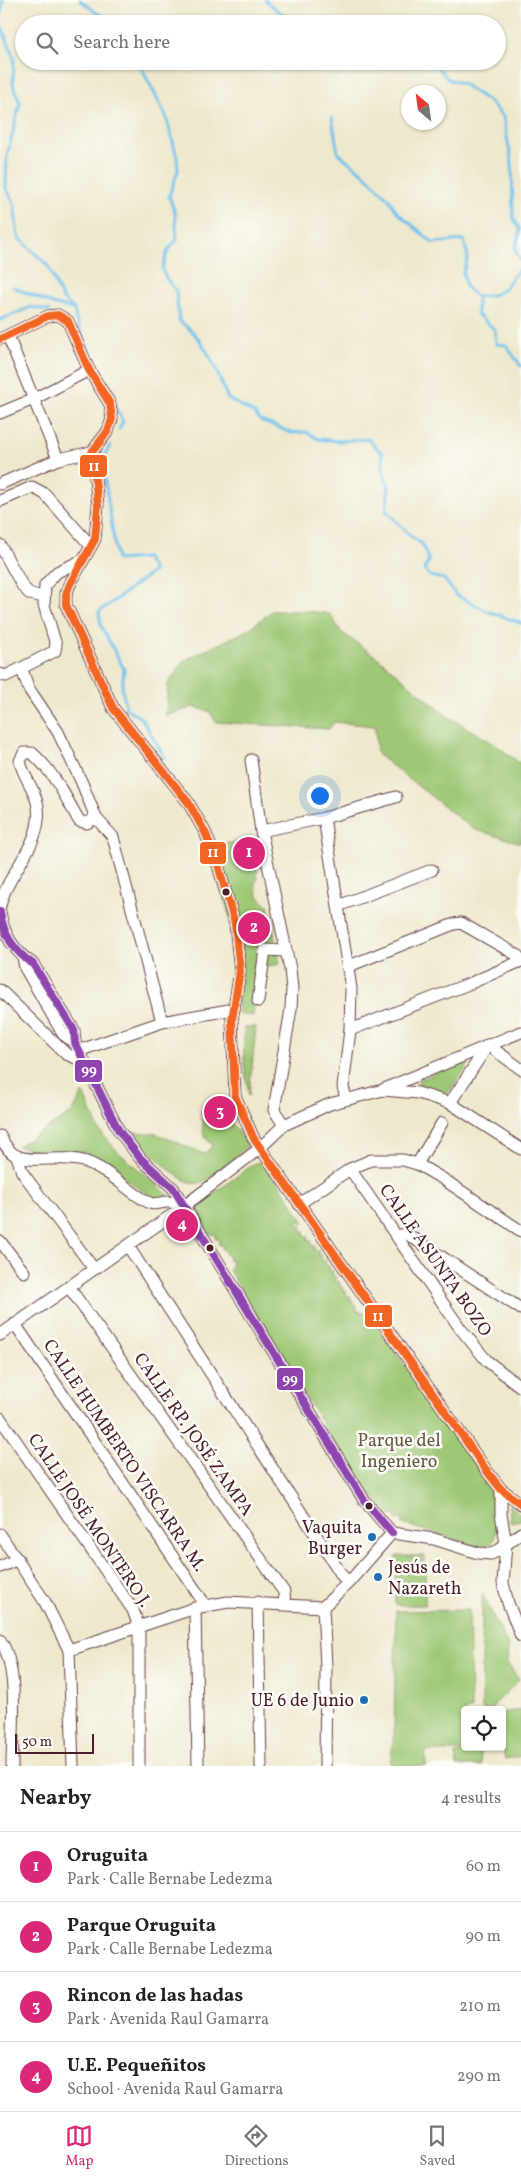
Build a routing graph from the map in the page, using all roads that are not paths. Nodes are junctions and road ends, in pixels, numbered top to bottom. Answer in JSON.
{"nodes":[{"id":1,"x":4,"y":338,"type":"edge"},
{"id":2,"x":89,"y":370,"type":"junction"},
{"id":3,"x":34,"y":399,"type":"junction"},
{"id":4,"x":0,"y":413,"type":"edge"},
{"id":5,"x":92,"y":452,"type":"junction"},
{"id":6,"x":58,"y":458,"type":"junction"},
{"id":7,"x":0,"y":484,"type":"edge"},
{"id":8,"x":0,"y":501,"type":"edge"},
{"id":9,"x":0,"y":545,"type":"edge"},
{"id":10,"x":91,"y":546,"type":"junction"},
{"id":11,"x":83,"y":560,"type":"junction"},
{"id":12,"x":44,"y":597,"type":"junction"},
{"id":13,"x":22,"y":670,"type":"junction"},
{"id":14,"x":0,"y":674,"type":"edge"},
{"id":15,"x":251,"y":760,"type":"dead end"},
{"id":16,"x":396,"y":797,"type":"dead end"},
{"id":17,"x":96,"y":818,"type":"junction"},
{"id":18,"x":324,"y":818,"type":"junction"},
{"id":19,"x":261,"y":832,"type":"junction"},
{"id":20,"x":432,"y":870,"type":"dead end"},
{"id":21,"x":4,"y":883,"type":"edge"},
{"id":22,"x":0,"y":906,"type":"edge"},
{"id":23,"x":338,"y":906,"type":"junction"},
{"id":24,"x":0,"y":912,"type":"edge"},
{"id":25,"x":286,"y":951,"type":"junction"},
{"id":26,"x":521,"y":960,"type":"edge"},
{"id":27,"x":349,"y":966,"type":"junction"},
{"id":28,"x":0,"y":990,"type":"edge"},
{"id":29,"x":258,"y":1001,"type":"dead end"},
{"id":30,"x":234,"y":1009,"type":"junction"},
{"id":31,"x":162,"y":1022,"type":"junction"},
{"id":32,"x":350,"y":1030,"type":"junction"},
{"id":33,"x":521,"y":1032,"type":"edge"},
{"id":34,"x":488,"y":1045,"type":"junction"},
{"id":35,"x":79,"y":1052,"type":"junction"},
{"id":36,"x":521,"y":1069,"type":"edge"},
{"id":37,"x":382,"y":1090,"type":"junction"},
{"id":38,"x":346,"y":1098,"type":"junction"},
{"id":39,"x":450,"y":1104,"type":"junction"},
{"id":40,"x":442,"y":1123,"type":"dead end"},
{"id":41,"x":284,"y":1125,"type":"junction"},
{"id":42,"x":0,"y":1136,"type":"edge"},
{"id":43,"x":260,"y":1148,"type":"junction"},
{"id":44,"x":521,"y":1149,"type":"edge"},
{"id":45,"x":17,"y":1156,"type":"junction"},
{"id":46,"x":418,"y":1164,"type":"junction"},
{"id":47,"x":350,"y":1169,"type":"junction"},
{"id":48,"x":299,"y":1204,"type":"junction"},
{"id":49,"x":183,"y":1207,"type":"junction"},
{"id":50,"x":521,"y":1231,"type":"edge"},
{"id":51,"x":398,"y":1238,"type":"junction"},
{"id":52,"x":0,"y":1240,"type":"edge"},
{"id":53,"x":128,"y":1246,"type":"junction"},
{"id":54,"x":94,"y":1269,"type":"junction"},
{"id":55,"x":24,"y":1272,"type":"dead end"},
{"id":56,"x":69,"y":1287,"type":"junction"},
{"id":57,"x":521,"y":1309,"type":"edge"},
{"id":58,"x":16,"y":1324,"type":"junction"},
{"id":59,"x":0,"y":1335,"type":"edge"},
{"id":60,"x":521,"y":1387,"type":"edge"},
{"id":61,"x":0,"y":1418,"type":"edge"},
{"id":62,"x":501,"y":1489,"type":"junction"},
{"id":63,"x":521,"y":1503,"type":"edge"},
{"id":64,"x":392,"y":1533,"type":"junction"},
{"id":65,"x":521,"y":1533,"type":"edge"},
{"id":66,"x":0,"y":1534,"type":"edge"},
{"id":67,"x":506,"y":1544,"type":"junction"},
{"id":68,"x":18,"y":1560,"type":"junction"},
{"id":69,"x":0,"y":1567,"type":"edge"},
{"id":70,"x":350,"y":1582,"type":"junction"},
{"id":71,"x":258,"y":1602,"type":"junction"},
{"id":72,"x":285,"y":1603,"type":"junction"},
{"id":73,"x":323,"y":1606,"type":"junction"},
{"id":74,"x":200,"y":1607,"type":"junction"},
{"id":75,"x":139,"y":1627,"type":"junction"},
{"id":76,"x":521,"y":1636,"type":"edge"},
{"id":77,"x":0,"y":1640,"type":"edge"},
{"id":78,"x":69,"y":1650,"type":"junction"},
{"id":79,"x":12,"y":1766,"type":"edge"},
{"id":80,"x":73,"y":1766,"type":"edge"},
{"id":81,"x":139,"y":1766,"type":"edge"},
{"id":82,"x":198,"y":1766,"type":"edge"},
{"id":83,"x":261,"y":1766,"type":"edge"},
{"id":84,"x":325,"y":1766,"type":"edge"}],
"edges":[{"from":1,"to":2,"type":"street"},
{"from":1,"to":3,"type":"street"},
{"from":2,"to":3,"type":"street"},
{"from":2,"to":5,"type":"street"},
{"from":3,"to":4,"type":"street"},
{"from":3,"to":6,"type":"street"},
{"from":5,"to":6,"type":"street"},
{"from":5,"to":10,"type":"street"},
{"from":6,"to":7,"type":"street"},
{"from":8,"to":10,"type":"street"},
{"from":9,"to":12,"type":"street"},
{"from":10,"to":11,"type":"street"},
{"from":11,"to":12,"type":"street"},
{"from":11,"to":30,"type":"street"},
{"from":12,"to":13,"type":"street"},
{"from":13,"to":14,"type":"street"},
{"from":13,"to":17,"type":"street"},
{"from":15,"to":19,"type":"street"},
{"from":16,"to":18,"type":"street"},
{"from":17,"to":21,"type":"street"},
{"from":17,"to":31,"type":"street"},
{"from":18,"to":19,"type":"street"},
{"from":18,"to":23,"type":"street"},
{"from":19,"to":25,"type":"street"},
{"from":20,"to":23,"type":"street"},
{"from":21,"to":22,"type":"street"},
{"from":23,"to":27,"type":"street"},
{"from":24,"to":35,"type":"street"},
{"from":25,"to":29,"type":"street"},
{"from":25,"to":41,"type":"street"},
{"from":26,"to":27,"type":"street"},
{"from":26,"to":32,"type":"street"},
{"from":27,"to":32,"type":"street"},
{"from":28,"to":35,"type":"street"},
{"from":30,"to":31,"type":"street"},
{"from":30,"to":43,"type":"street"},
{"from":31,"to":35,"type":"street"},
{"from":32,"to":38,"type":"street"},
{"from":33,"to":34,"type":"street"},
{"from":34,"to":36,"type":"street"},
{"from":34,"to":37,"type":"street"},
{"from":34,"to":39,"type":"street"},
{"from":35,"to":49,"type":"street"},
{"from":37,"to":38,"type":"street"},
{"from":37,"to":39,"type":"street"},
{"from":38,"to":41,"type":"street"},
{"from":39,"to":44,"type":"street"},
{"from":40,"to":46,"type":"street"},
{"from":41,"to":43,"type":"street"},
{"from":42,"to":45,"type":"street"},
{"from":43,"to":48,"type":"street"},
{"from":43,"to":49,"type":"street"},
{"from":45,"to":49,"type":"street"},
{"from":45,"to":54,"type":"street"},
{"from":46,"to":47,"type":"street"},
{"from":46,"to":50,"type":"street"},
{"from":47,"to":48,"type":"street"},
{"from":47,"to":51,"type":"street","name":"CALLE ASUNTA BOZO"},
{"from":48,"to":62,"type":"street"},
{"from":49,"to":53,"type":"street"},
{"from":49,"to":64,"type":"street"},
{"from":51,"to":57,"type":"street"},
{"from":51,"to":60,"type":"street","name":"CALLE ASUNTA BOZO"},
{"from":52,"to":55,"type":"street"},
{"from":53,"to":54,"type":"street"},
{"from":53,"to":70,"type":"street"},
{"from":54,"to":56,"type":"street"},
{"from":56,"to":58,"type":"street"},
{"from":56,"to":72,"type":"street","name":"CALLE RP. JOSÉ ZAMPA"},
{"from":58,"to":59,"type":"street"},
{"from":58,"to":74,"type":"street","name":"CALLE HUMBERTO VISCARRA M."},
{"from":61,"to":75,"type":"street","name":"CALLE JOSÉ MONTERO J."},
{"from":62,"to":63,"type":"street"},
{"from":62,"to":67,"type":"street"},
{"from":64,"to":67,"type":"street"},
{"from":64,"to":70,"type":"street"},
{"from":65,"to":67,"type":"street"},
{"from":66,"to":68,"type":"street"},
{"from":67,"to":76,"type":"street"},
{"from":68,"to":69,"type":"street"},
{"from":68,"to":78,"type":"street"},
{"from":70,"to":73,"type":"street"},
{"from":71,"to":72,"type":"street"},
{"from":71,"to":74,"type":"street"},
{"from":71,"to":83,"type":"street"},
{"from":72,"to":73,"type":"street"},
{"from":73,"to":84,"type":"street"},
{"from":74,"to":75,"type":"street"},
{"from":74,"to":82,"type":"street","name":"CALLE HUMBERTO VISCARRA M."},
{"from":75,"to":78,"type":"street"},
{"from":75,"to":81,"type":"street","name":"CALLE JOSÉ MONTERO J."},
{"from":77,"to":79,"type":"street"},
{"from":78,"to":80,"type":"street"}]}
